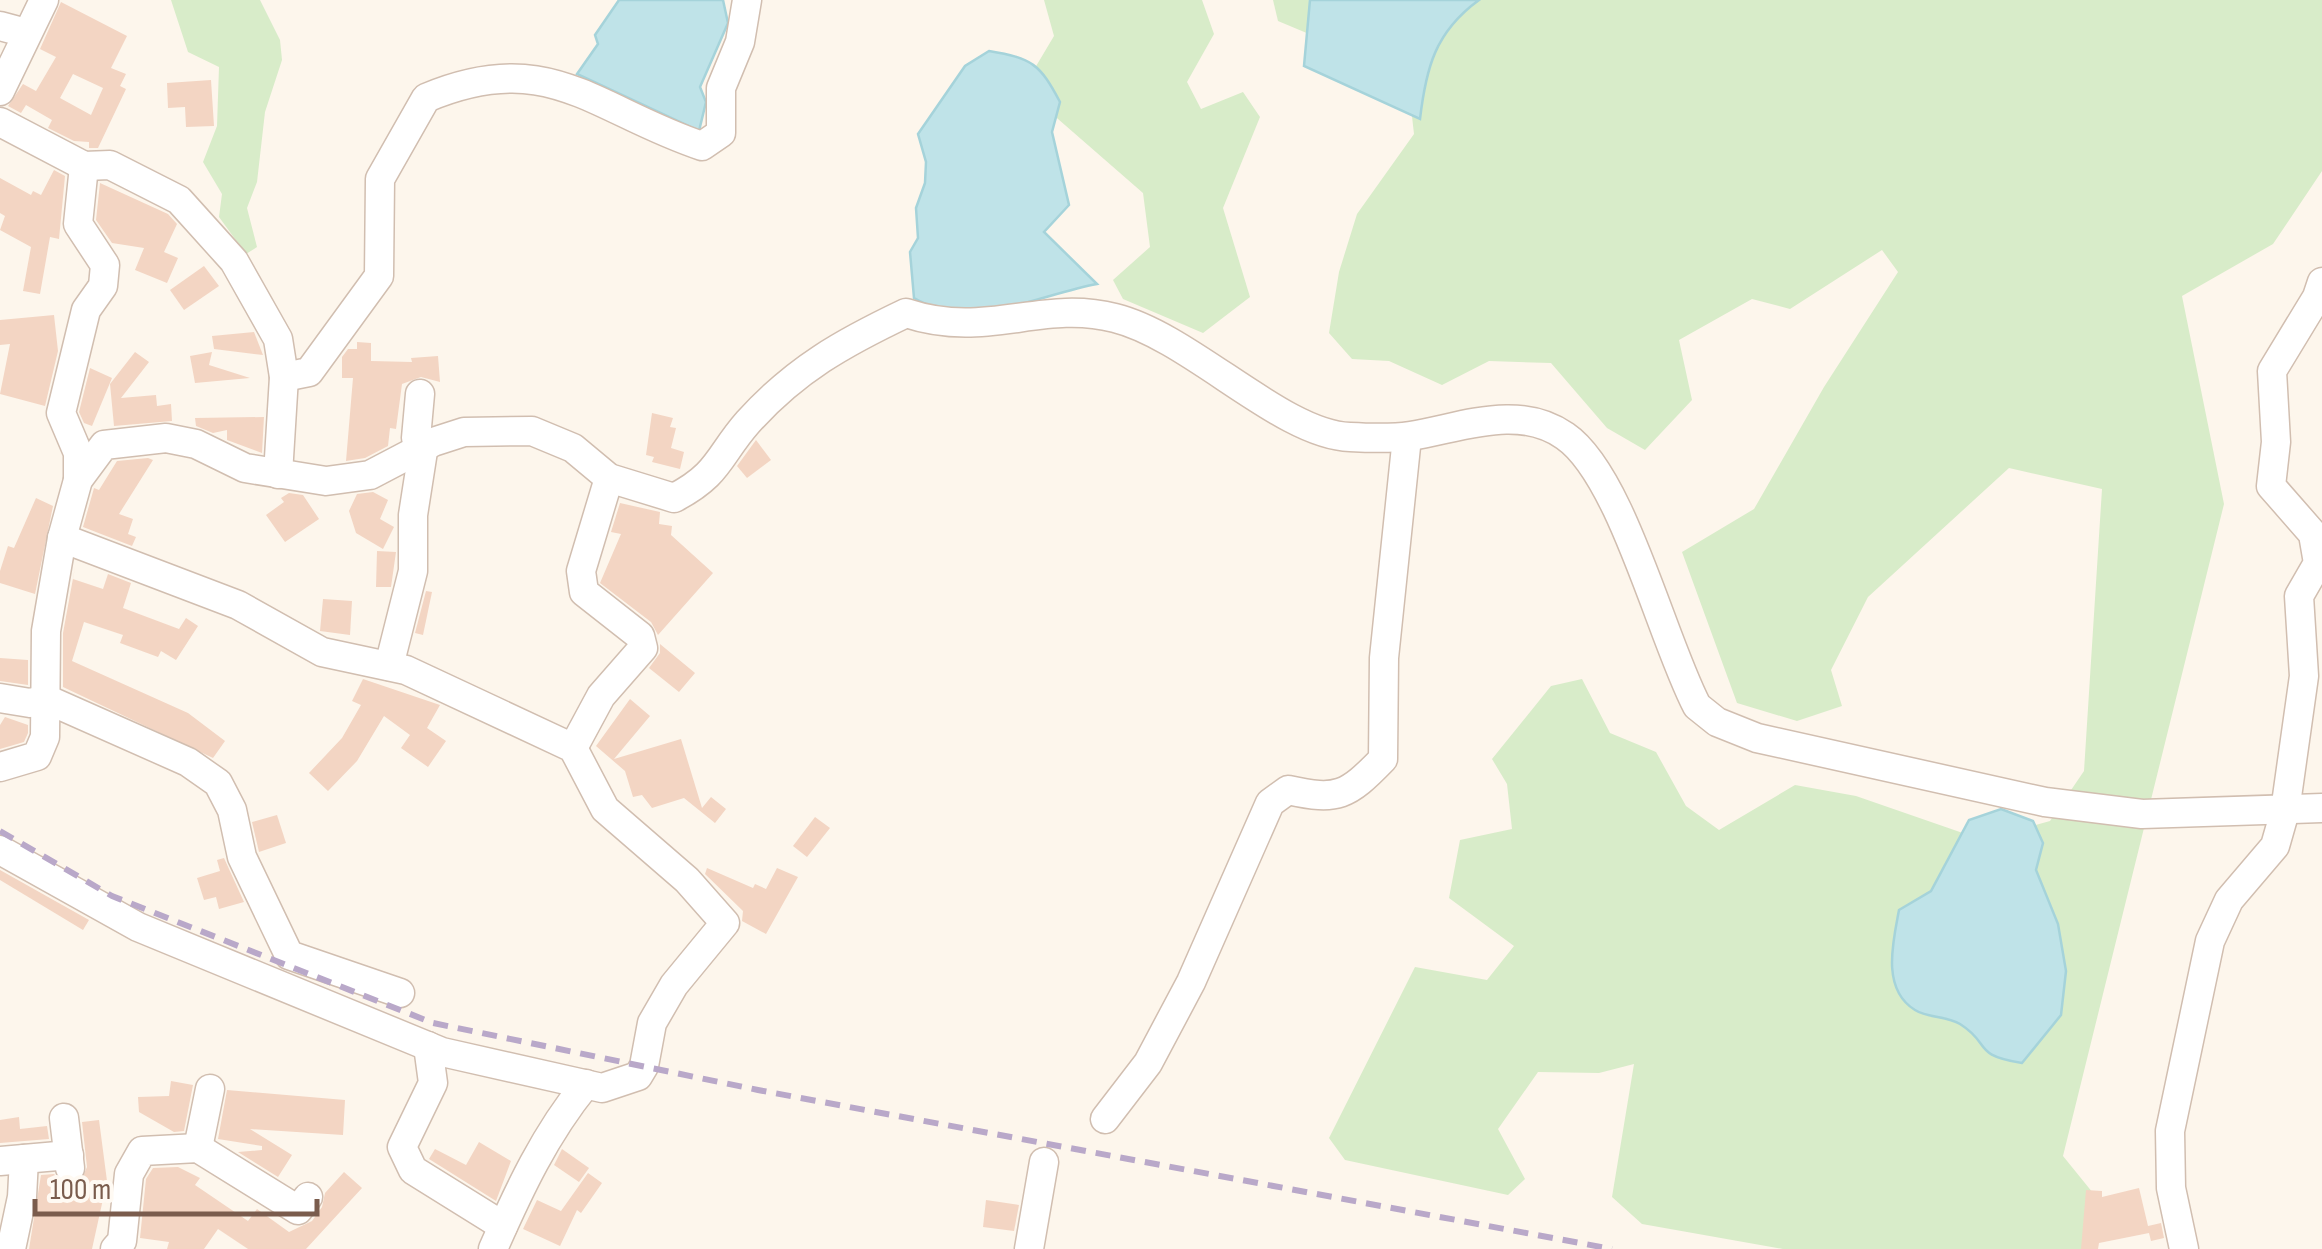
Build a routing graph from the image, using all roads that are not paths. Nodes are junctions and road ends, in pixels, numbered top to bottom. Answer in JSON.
{"nodes":[{"id":1,"x":44,"y":0,"type":"edge"},
{"id":2,"x":747,"y":0,"type":"edge"},
{"id":3,"x":13,"y":30,"type":"edge"},
{"id":4,"x":0,"y":91,"type":"edge"},
{"id":5,"x":0,"y":122,"type":"edge"},
{"id":6,"x":84,"y":166,"type":"junction"},
{"id":7,"x":2322,"y":282,"type":"edge"},
{"id":8,"x":284,"y":377,"type":"junction"},
{"id":9,"x":420,"y":394,"type":"dead end"},
{"id":10,"x":1407,"y":437,"type":"junction"},
{"id":11,"x":424,"y":450,"type":"junction"},
{"id":12,"x":278,"y":474,"type":"junction"},
{"id":13,"x":608,"y":478,"type":"junction"},
{"id":14,"x":78,"y":480,"type":"junction"},
{"id":15,"x":62,"y":538,"type":"junction"},
{"id":16,"x":389,"y":666,"type":"junction"},
{"id":17,"x":0,"y":698,"type":"edge"},
{"id":18,"x":46,"y":698,"type":"junction"},
{"id":19,"x":573,"y":748,"type":"junction"},
{"id":20,"x":0,"y":766,"type":"edge"},
{"id":21,"x":2322,"y":808,"type":"edge"},
{"id":22,"x":2284,"y":812,"type":"junction"},
{"id":23,"x":0,"y":850,"type":"edge"},
{"id":24,"x":400,"y":993,"type":"dead end"},
{"id":25,"x":428,"y":1046,"type":"junction"},
{"id":26,"x":594,"y":1086,"type":"junction"},
{"id":27,"x":210,"y":1088,"type":"dead end"},
{"id":28,"x":64,"y":1118,"type":"dead end"},
{"id":29,"x":1105,"y":1118,"type":"dead end"},
{"id":30,"x":198,"y":1148,"type":"junction"},
{"id":31,"x":12,"y":1160,"type":"edge"},
{"id":32,"x":1044,"y":1162,"type":"dead end"},
{"id":33,"x":308,"y":1198,"type":"dead end"},
{"id":34,"x":502,"y":1241,"type":"edge"},
{"id":35,"x":10,"y":1249,"type":"edge"},
{"id":36,"x":115,"y":1249,"type":"edge"},
{"id":37,"x":1029,"y":1249,"type":"edge"},
{"id":38,"x":2184,"y":1249,"type":"edge"}],
"edges":[{"from":1,"to":3,"type":"street"},
{"from":2,"to":8,"type":"street"},
{"from":3,"to":4,"type":"street"},
{"from":5,"to":6,"type":"street"},
{"from":6,"to":8,"type":"street"},
{"from":6,"to":14,"type":"street"},
{"from":7,"to":22,"type":"street"},
{"from":8,"to":12,"type":"street"},
{"from":9,"to":11,"type":"street"},
{"from":10,"to":13,"type":"street"},
{"from":10,"to":22,"type":"street"},
{"from":10,"to":29,"type":"street"},
{"from":11,"to":12,"type":"street"},
{"from":11,"to":13,"type":"street"},
{"from":11,"to":16,"type":"street"},
{"from":12,"to":14,"type":"street"},
{"from":13,"to":19,"type":"street"},
{"from":14,"to":15,"type":"street"},
{"from":15,"to":16,"type":"street"},
{"from":15,"to":18,"type":"street"},
{"from":16,"to":19,"type":"street"},
{"from":17,"to":18,"type":"street"},
{"from":18,"to":20,"type":"street"},
{"from":18,"to":24,"type":"street"},
{"from":19,"to":26,"type":"street"},
{"from":21,"to":22,"type":"street"},
{"from":22,"to":38,"type":"street"},
{"from":23,"to":25,"type":"street"},
{"from":25,"to":26,"type":"street"},
{"from":25,"to":34,"type":"street"},
{"from":26,"to":34,"type":"street"},
{"from":27,"to":30,"type":"street"},
{"from":28,"to":31,"type":"street"},
{"from":30,"to":33,"type":"street"},
{"from":30,"to":36,"type":"street"},
{"from":31,"to":35,"type":"street"},
{"from":32,"to":37,"type":"street"}]}
